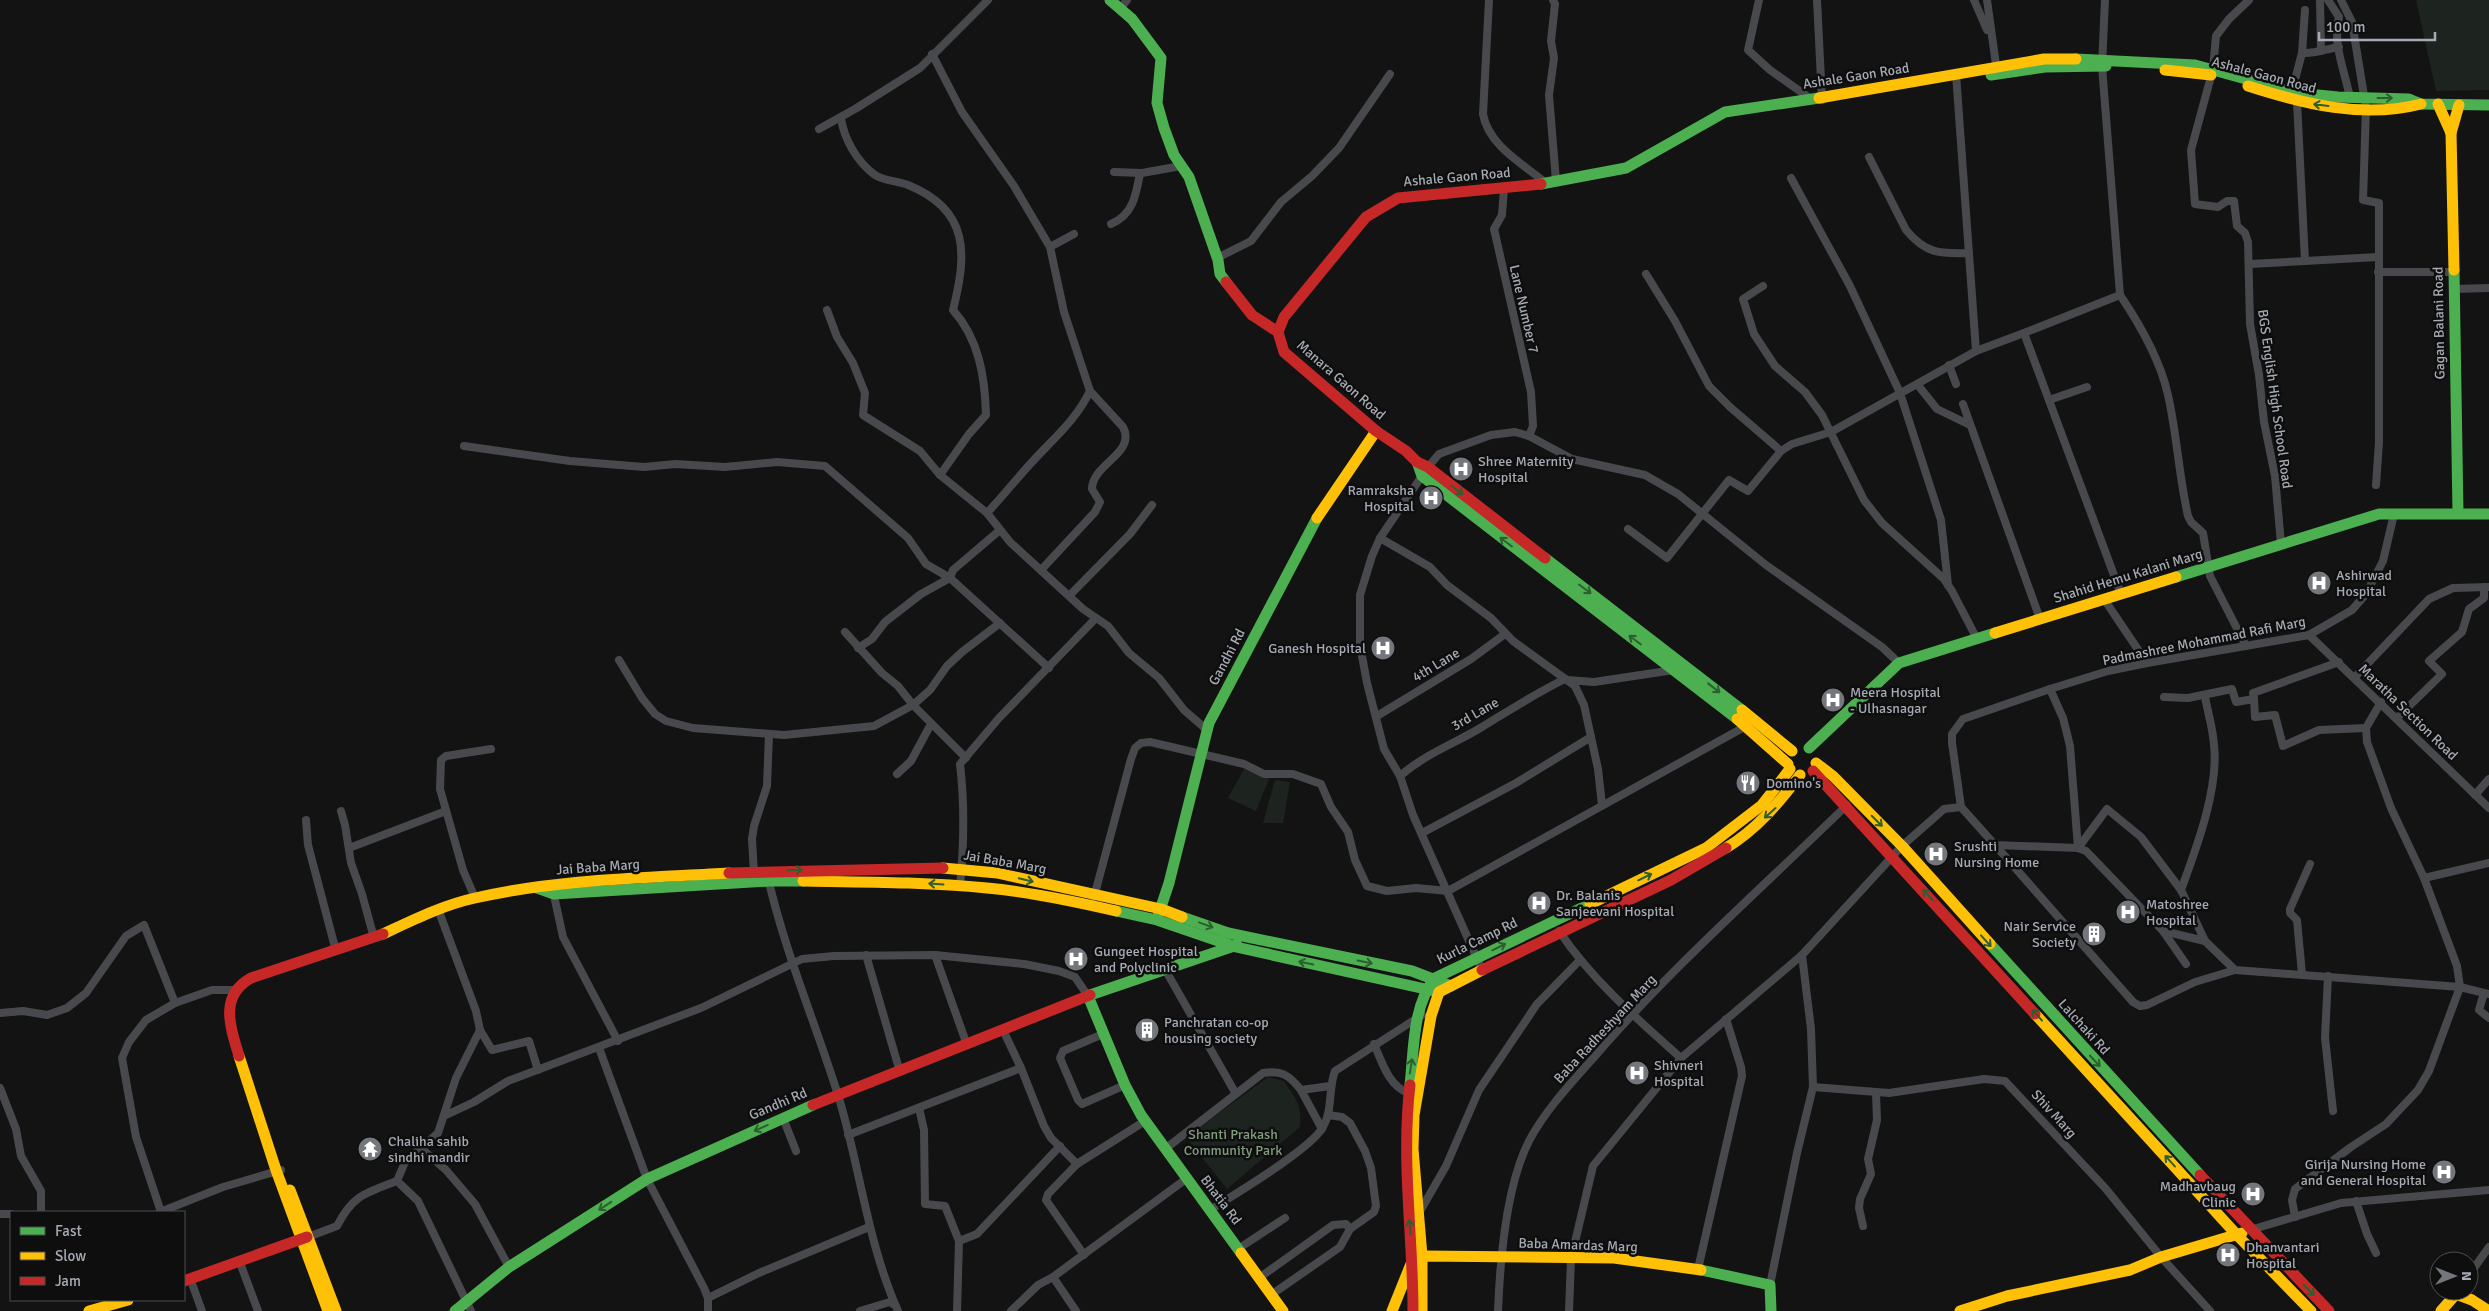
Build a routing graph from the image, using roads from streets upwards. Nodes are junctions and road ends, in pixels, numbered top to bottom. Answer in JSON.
{"nodes":[{"id":1,"x":988,"y":0,"type":"edge"},
{"id":2,"x":1110,"y":0,"type":"edge"},
{"id":3,"x":1489,"y":0,"type":"edge"},
{"id":4,"x":1553,"y":0,"type":"edge"},
{"id":5,"x":1759,"y":0,"type":"edge"},
{"id":6,"x":1817,"y":0,"type":"edge"},
{"id":7,"x":1974,"y":0,"type":"edge"},
{"id":8,"x":1987,"y":0,"type":"edge"},
{"id":9,"x":2105,"y":0,"type":"edge"},
{"id":10,"x":2249,"y":0,"type":"edge"},
{"id":11,"x":2320,"y":0,"type":"edge"},
{"id":12,"x":2328,"y":0,"type":"edge"},
{"id":13,"x":2340,"y":0,"type":"edge"},
{"id":14,"x":1124,"y":5,"type":"edge"},
{"id":15,"x":2306,"y":10,"type":"dead end"},
{"id":16,"x":1992,"y":42,"type":"junction"},
{"id":17,"x":2339,"y":47,"type":"junction"},
{"id":18,"x":2321,"y":51,"type":"junction"},
{"id":19,"x":2302,"y":53,"type":"junction"},
{"id":20,"x":932,"y":54,"type":"junction"},
{"id":21,"x":2102,"y":62,"type":"junction"},
{"id":22,"x":1997,"y":71,"type":"junction"},
{"id":23,"x":2212,"y":72,"type":"junction"},
{"id":24,"x":1390,"y":74,"type":"dead end"},
{"id":25,"x":1956,"y":78,"type":"junction"},
{"id":26,"x":2295,"y":96,"type":"junction"},
{"id":27,"x":2350,"y":98,"type":"junction"},
{"id":28,"x":1817,"y":100,"type":"junction"},
{"id":29,"x":2365,"y":103,"type":"junction"},
{"id":30,"x":2438,"y":104,"type":"junction"},
{"id":31,"x":2459,"y":105,"type":"junction"},
{"id":32,"x":2489,"y":105,"type":"edge"},
{"id":33,"x":841,"y":118,"type":"junction"},
{"id":34,"x":819,"y":129,"type":"dead end"},
{"id":35,"x":2451,"y":133,"type":"junction"},
{"id":36,"x":1869,"y":157,"type":"dead end"},
{"id":37,"x":1182,"y":166,"type":"junction"},
{"id":38,"x":1114,"y":172,"type":"dead end"},
{"id":39,"x":1140,"y":173,"type":"junction"},
{"id":40,"x":1791,"y":178,"type":"dead end"},
{"id":41,"x":1551,"y":182,"type":"junction"},
{"id":42,"x":1504,"y":188,"type":"junction"},
{"id":43,"x":1111,"y":224,"type":"dead end"},
{"id":44,"x":1074,"y":234,"type":"dead end"},
{"id":45,"x":1050,"y":247,"type":"junction"},
{"id":46,"x":1969,"y":252,"type":"junction"},
{"id":47,"x":2378,"y":257,"type":"junction"},
{"id":48,"x":1217,"y":258,"type":"junction"},
{"id":49,"x":2305,"y":261,"type":"junction"},
{"id":50,"x":2250,"y":264,"type":"junction"},
{"id":51,"x":2378,"y":272,"type":"junction"},
{"id":52,"x":2453,"y":272,"type":"junction"},
{"id":53,"x":1646,"y":274,"type":"dead end"},
{"id":54,"x":1763,"y":286,"type":"dead end"},
{"id":55,"x":2489,"y":288,"type":"edge"},
{"id":56,"x":2453,"y":289,"type":"junction"},
{"id":57,"x":2120,"y":295,"type":"junction"},
{"id":58,"x":827,"y":310,"type":"dead end"},
{"id":59,"x":1278,"y":332,"type":"junction"},
{"id":60,"x":2024,"y":333,"type":"junction"},
{"id":61,"x":1976,"y":351,"type":"junction"},
{"id":62,"x":1949,"y":365,"type":"junction"},
{"id":63,"x":1917,"y":384,"type":"junction"},
{"id":64,"x":1956,"y":384,"type":"dead end"},
{"id":65,"x":2087,"y":386,"type":"dead end"},
{"id":66,"x":1090,"y":391,"type":"junction"},
{"id":67,"x":1900,"y":394,"type":"junction"},
{"id":68,"x":2049,"y":400,"type":"junction"},
{"id":69,"x":1963,"y":404,"type":"dead end"},
{"id":70,"x":1970,"y":424,"type":"junction"},
{"id":71,"x":1376,"y":431,"type":"junction"},
{"id":72,"x":1831,"y":432,"type":"junction"},
{"id":73,"x":1530,"y":436,"type":"junction"},
{"id":74,"x":464,"y":446,"type":"dead end"},
{"id":75,"x":1781,"y":452,"type":"junction"},
{"id":76,"x":1422,"y":468,"type":"junction"},
{"id":77,"x":940,"y":475,"type":"junction"},
{"id":78,"x":2376,"y":485,"type":"dead end"},
{"id":79,"x":1152,"y":505,"type":"dead end"},
{"id":80,"x":987,"y":513,"type":"junction"},
{"id":81,"x":1702,"y":513,"type":"junction"},
{"id":82,"x":2458,"y":513,"type":"junction"},
{"id":83,"x":2394,"y":514,"type":"junction"},
{"id":84,"x":2489,"y":514,"type":"edge"},
{"id":85,"x":1493,"y":526,"type":"junction"},
{"id":86,"x":1000,"y":530,"type":"junction"},
{"id":87,"x":1628,"y":530,"type":"dead end"},
{"id":88,"x":1380,"y":538,"type":"junction"},
{"id":89,"x":2281,"y":544,"type":"junction"},
{"id":90,"x":2207,"y":567,"type":"junction"},
{"id":91,"x":1042,"y":570,"type":"junction"},
{"id":92,"x":950,"y":578,"type":"junction"},
{"id":93,"x":1948,"y":586,"type":"junction"},
{"id":94,"x":2487,"y":587,"type":"edge"},
{"id":95,"x":2121,"y":594,"type":"junction"},
{"id":96,"x":1068,"y":596,"type":"junction"},
{"id":97,"x":2104,"y":599,"type":"junction"},
{"id":98,"x":2487,"y":599,"type":"edge"},
{"id":99,"x":1096,"y":618,"type":"junction"},
{"id":100,"x":2040,"y":619,"type":"junction"},
{"id":101,"x":1000,"y":623,"type":"junction"},
{"id":102,"x":845,"y":632,"type":"dead end"},
{"id":103,"x":1506,"y":634,"type":"junction"},
{"id":104,"x":2310,"y":635,"type":"junction"},
{"id":105,"x":1977,"y":638,"type":"junction"},
{"id":106,"x":2246,"y":646,"type":"junction"},
{"id":107,"x":858,"y":648,"type":"junction"},
{"id":108,"x":619,"y":660,"type":"dead end"},
{"id":109,"x":2339,"y":662,"type":"junction"},
{"id":110,"x":1898,"y":663,"type":"junction"},
{"id":111,"x":2147,"y":663,"type":"junction"},
{"id":112,"x":1685,"y":665,"type":"junction"},
{"id":113,"x":1049,"y":668,"type":"junction"},
{"id":114,"x":1674,"y":670,"type":"junction"},
{"id":115,"x":2355,"y":677,"type":"junction"},
{"id":116,"x":1565,"y":679,"type":"junction"},
{"id":117,"x":2050,"y":689,"type":"junction"},
{"id":118,"x":2205,"y":696,"type":"junction"},
{"id":119,"x":2164,"y":697,"type":"dead end"},
{"id":120,"x":2254,"y":699,"type":"junction"},
{"id":121,"x":2381,"y":702,"type":"junction"},
{"id":122,"x":913,"y":705,"type":"junction"},
{"id":123,"x":1377,"y":716,"type":"junction"},
{"id":124,"x":2397,"y":718,"type":"junction"},
{"id":125,"x":1756,"y":720,"type":"junction"},
{"id":126,"x":931,"y":724,"type":"junction"},
{"id":127,"x":1746,"y":726,"type":"junction"},
{"id":128,"x":2366,"y":728,"type":"junction"},
{"id":129,"x":1207,"y":730,"type":"junction"},
{"id":130,"x":769,"y":734,"type":"junction"},
{"id":131,"x":1591,"y":738,"type":"junction"},
{"id":132,"x":1809,"y":748,"type":"junction"},
{"id":133,"x":491,"y":749,"type":"dead end"},
{"id":134,"x":1792,"y":751,"type":"junction"},
{"id":135,"x":1202,"y":753,"type":"junction"},
{"id":136,"x":966,"y":758,"type":"junction"},
{"id":137,"x":1815,"y":767,"type":"junction"},
{"id":138,"x":1793,"y":769,"type":"junction"},
{"id":139,"x":897,"y":774,"type":"dead end"},
{"id":140,"x":1400,"y":776,"type":"junction"},
{"id":141,"x":2489,"y":779,"type":"edge"},
{"id":142,"x":2475,"y":795,"type":"junction"},
{"id":143,"x":1854,"y":798,"type":"junction"},
{"id":144,"x":1602,"y":805,"type":"junction"},
{"id":145,"x":1845,"y":807,"type":"junction"},
{"id":146,"x":1961,"y":807,"type":"junction"},
{"id":147,"x":2489,"y":808,"type":"edge"},
{"id":148,"x":341,"y":811,"type":"dead end"},
{"id":149,"x":446,"y":811,"type":"junction"},
{"id":150,"x":306,"y":820,"type":"dead end"},
{"id":151,"x":1422,"y":833,"type":"junction"},
{"id":152,"x":1995,"y":845,"type":"junction"},
{"id":153,"x":1902,"y":846,"type":"junction"},
{"id":154,"x":349,"y":848,"type":"junction"},
{"id":155,"x":2078,"y":848,"type":"junction"},
{"id":156,"x":1893,"y":857,"type":"junction"},
{"id":157,"x":2489,"y":863,"type":"edge"},
{"id":158,"x":2310,"y":864,"type":"dead end"},
{"id":159,"x":962,"y":868,"type":"junction"},
{"id":160,"x":768,"y":876,"type":"junction"},
{"id":161,"x":753,"y":877,"type":"junction"},
{"id":162,"x":2424,"y":878,"type":"junction"},
{"id":163,"x":960,"y":886,"type":"junction"},
{"id":164,"x":553,"y":889,"type":"junction"},
{"id":165,"x":2182,"y":890,"type":"junction"},
{"id":166,"x":1448,"y":891,"type":"junction"},
{"id":167,"x":475,"y":898,"type":"junction"},
{"id":168,"x":1093,"y":900,"type":"junction"},
{"id":169,"x":438,"y":909,"type":"junction"},
{"id":170,"x":1159,"y":914,"type":"junction"},
{"id":171,"x":1559,"y":931,"type":"junction"},
{"id":172,"x":2163,"y":931,"type":"junction"},
{"id":173,"x":374,"y":938,"type":"junction"},
{"id":174,"x":2205,"y":941,"type":"junction"},
{"id":175,"x":1238,"y":942,"type":"junction"},
{"id":176,"x":336,"y":951,"type":"junction"},
{"id":177,"x":866,"y":955,"type":"junction"},
{"id":178,"x":1802,"y":955,"type":"junction"},
{"id":179,"x":935,"y":956,"type":"junction"},
{"id":180,"x":1477,"y":958,"type":"junction"},
{"id":181,"x":1580,"y":960,"type":"junction"},
{"id":182,"x":792,"y":962,"type":"junction"},
{"id":183,"x":2186,"y":964,"type":"dead end"},
{"id":184,"x":2009,"y":966,"type":"junction"},
{"id":185,"x":1482,"y":970,"type":"junction"},
{"id":186,"x":2235,"y":970,"type":"junction"},
{"id":187,"x":1166,"y":972,"type":"junction"},
{"id":188,"x":1999,"y":973,"type":"junction"},
{"id":189,"x":2302,"y":974,"type":"junction"},
{"id":190,"x":2328,"y":976,"type":"junction"},
{"id":191,"x":1435,"y":978,"type":"junction"},
{"id":192,"x":1451,"y":986,"type":"junction"},
{"id":193,"x":2460,"y":987,"type":"junction"},
{"id":194,"x":236,"y":989,"type":"junction"},
{"id":195,"x":1426,"y":989,"type":"junction"},
{"id":196,"x":1439,"y":992,"type":"junction"},
{"id":197,"x":2486,"y":994,"type":"edge"},
{"id":198,"x":1088,"y":996,"type":"junction"},
{"id":199,"x":175,"y":1004,"type":"junction"},
{"id":200,"x":0,"y":1013,"type":"edge"},
{"id":201,"x":1631,"y":1014,"type":"junction"},
{"id":202,"x":1425,"y":1015,"type":"junction"},
{"id":203,"x":2489,"y":1018,"type":"edge"},
{"id":204,"x":1726,"y":1019,"type":"junction"},
{"id":205,"x":480,"y":1030,"type":"junction"},
{"id":206,"x":1003,"y":1030,"type":"junction"},
{"id":207,"x":2062,"y":1033,"type":"junction"},
{"id":208,"x":1103,"y":1034,"type":"junction"},
{"id":209,"x":618,"y":1041,"type":"junction"},
{"id":210,"x":1374,"y":1044,"type":"junction"},
{"id":211,"x":967,"y":1045,"type":"junction"},
{"id":212,"x":599,"y":1048,"type":"junction"},
{"id":213,"x":1680,"y":1058,"type":"junction"},
{"id":214,"x":1021,"y":1068,"type":"junction"},
{"id":215,"x":538,"y":1070,"type":"junction"},
{"id":216,"x":900,"y":1072,"type":"junction"},
{"id":217,"x":1125,"y":1085,"type":"junction"},
{"id":218,"x":1330,"y":1086,"type":"junction"},
{"id":219,"x":1813,"y":1087,"type":"junction"},
{"id":220,"x":0,"y":1088,"type":"edge"},
{"id":221,"x":1301,"y":1090,"type":"junction"},
{"id":222,"x":1408,"y":1093,"type":"junction"},
{"id":223,"x":1876,"y":1093,"type":"junction"},
{"id":224,"x":1236,"y":1094,"type":"junction"},
{"id":225,"x":838,"y":1096,"type":"junction"},
{"id":226,"x":919,"y":1108,"type":"junction"},
{"id":227,"x":2333,"y":1111,"type":"dead end"},
{"id":228,"x":1328,"y":1115,"type":"junction"},
{"id":229,"x":444,"y":1116,"type":"junction"},
{"id":230,"x":783,"y":1118,"type":"junction"},
{"id":231,"x":1145,"y":1121,"type":"junction"},
{"id":232,"x":1322,"y":1129,"type":"junction"},
{"id":233,"x":848,"y":1135,"type":"junction"},
{"id":234,"x":1060,"y":1146,"type":"junction"},
{"id":235,"x":422,"y":1149,"type":"junction"},
{"id":236,"x":1165,"y":1149,"type":"junction"},
{"id":237,"x":796,"y":1151,"type":"dead end"},
{"id":238,"x":1077,"y":1164,"type":"junction"},
{"id":239,"x":278,"y":1170,"type":"junction"},
{"id":240,"x":1186,"y":1178,"type":"junction"},
{"id":241,"x":647,"y":1179,"type":"junction"},
{"id":242,"x":397,"y":1180,"type":"junction"},
{"id":243,"x":2489,"y":1190,"type":"edge"},
{"id":244,"x":2356,"y":1202,"type":"junction"},
{"id":245,"x":1210,"y":1210,"type":"junction"},
{"id":246,"x":41,"y":1211,"type":"edge"},
{"id":247,"x":160,"y":1211,"type":"edge"},
{"id":248,"x":163,"y":1211,"type":"edge"},
{"id":249,"x":1418,"y":1215,"type":"junction"},
{"id":250,"x":2295,"y":1217,"type":"junction"},
{"id":251,"x":1285,"y":1218,"type":"dead end"},
{"id":252,"x":1863,"y":1226,"type":"dead end"},
{"id":253,"x":869,"y":1227,"type":"junction"},
{"id":254,"x":1350,"y":1229,"type":"junction"},
{"id":255,"x":2250,"y":1230,"type":"junction"},
{"id":256,"x":2236,"y":1234,"type":"junction"},
{"id":257,"x":304,"y":1238,"type":"junction"},
{"id":258,"x":959,"y":1241,"type":"junction"},
{"id":259,"x":2489,"y":1247,"type":"edge"},
{"id":260,"x":1238,"y":1249,"type":"junction"},
{"id":261,"x":2376,"y":1253,"type":"dead end"},
{"id":262,"x":1084,"y":1255,"type":"junction"},
{"id":263,"x":1418,"y":1257,"type":"junction"},
{"id":264,"x":2161,"y":1257,"type":"junction"},
{"id":265,"x":1500,"y":1258,"type":"junction"},
{"id":266,"x":1571,"y":1259,"type":"junction"},
{"id":267,"x":239,"y":1260,"type":"junction"},
{"id":268,"x":2479,"y":1261,"type":"edge"},
{"id":269,"x":509,"y":1267,"type":"junction"},
{"id":270,"x":1698,"y":1268,"type":"junction"},
{"id":271,"x":186,"y":1277,"type":"edge"},
{"id":272,"x":1053,"y":1277,"type":"junction"},
{"id":273,"x":1259,"y":1278,"type":"junction"},
{"id":274,"x":1770,"y":1285,"type":"junction"},
{"id":275,"x":1271,"y":1295,"type":"junction"},
{"id":276,"x":708,"y":1298,"type":"junction"},
{"id":277,"x":124,"y":1301,"type":"edge"},
{"id":278,"x":893,"y":1301,"type":"junction"},
{"id":279,"x":2450,"y":1301,"type":"edge"},
{"id":280,"x":2474,"y":1301,"type":"edge"},
{"id":281,"x":470,"y":1306,"type":"edge"},
{"id":282,"x":89,"y":1311,"type":"edge"},
{"id":283,"x":202,"y":1311,"type":"edge"},
{"id":284,"x":258,"y":1311,"type":"edge"},
{"id":285,"x":328,"y":1311,"type":"edge"},
{"id":286,"x":336,"y":1311,"type":"edge"},
{"id":287,"x":455,"y":1311,"type":"edge"},
{"id":288,"x":708,"y":1311,"type":"edge"},
{"id":289,"x":860,"y":1311,"type":"edge"},
{"id":290,"x":892,"y":1311,"type":"edge"},
{"id":291,"x":898,"y":1311,"type":"edge"},
{"id":292,"x":957,"y":1311,"type":"edge"},
{"id":293,"x":1010,"y":1311,"type":"edge"},
{"id":294,"x":1076,"y":1311,"type":"edge"},
{"id":295,"x":1283,"y":1311,"type":"edge"},
{"id":296,"x":1392,"y":1311,"type":"edge"},
{"id":297,"x":1413,"y":1311,"type":"edge"},
{"id":298,"x":1422,"y":1311,"type":"edge"},
{"id":299,"x":1498,"y":1311,"type":"edge"},
{"id":300,"x":1569,"y":1311,"type":"edge"},
{"id":301,"x":1771,"y":1311,"type":"edge"},
{"id":302,"x":1960,"y":1311,"type":"edge"},
{"id":303,"x":2210,"y":1311,"type":"edge"},
{"id":304,"x":2311,"y":1311,"type":"edge"},
{"id":305,"x":2330,"y":1311,"type":"edge"},
{"id":306,"x":2441,"y":1311,"type":"edge"},
{"id":307,"x":2489,"y":1311,"type":"edge"}],
"edges":[{"from":1,"to":20,"type":"street"},
{"from":2,"to":14,"type":"street"},
{"from":3,"to":41,"type":"street"},
{"from":4,"to":41,"type":"street"},
{"from":5,"to":28,"type":"street"},
{"from":6,"to":28,"type":"street"},
{"from":7,"to":16,"type":"street"},
{"from":8,"to":16,"type":"street"},
{"from":9,"to":21,"type":"street"},
{"from":10,"to":23,"type":"street"},
{"from":11,"to":18,"type":"street"},
{"from":12,"to":17,"type":"street"},
{"from":13,"to":29,"type":"street"},
{"from":14,"to":37,"type":"street"},
{"from":15,"to":19,"type":"street"},
{"from":16,"to":22,"type":"street"},
{"from":17,"to":18,"type":"street"},
{"from":17,"to":27,"type":"street"},
{"from":18,"to":19,"type":"street"},
{"from":19,"to":26,"type":"street"},
{"from":20,"to":33,"type":"street"},
{"from":20,"to":45,"type":"street"},
{"from":21,"to":22,"type":"street","name":"Ashale Gaon Road"},
{"from":21,"to":23,"type":"street","name":"Ashale Gaon Road"},
{"from":21,"to":57,"type":"street"},
{"from":22,"to":25,"type":"street","name":"Ashale Gaon Road"},
{"from":23,"to":26,"type":"street","name":"Ashale Gaon Road"},
{"from":23,"to":50,"type":"street","name":"BGS English High School Road"},
{"from":24,"to":48,"type":"street"},
{"from":25,"to":28,"type":"street","name":"Ashale Gaon Road"},
{"from":25,"to":46,"type":"street"},
{"from":26,"to":27,"type":"street","name":"Ashale Gaon Road"},
{"from":29,"to":26,"type":"street","name":"Ashale Gaon Road","one_way":true},
{"from":26,"to":49,"type":"street"},
{"from":27,"to":29,"type":"street","name":"Ashale Gaon Road"},
{"from":28,"to":41,"type":"street","name":"Ashale Gaon Road"},
{"from":29,"to":30,"type":"street","name":"Ashale Gaon Road"},
{"from":29,"to":47,"type":"street"},
{"from":30,"to":31,"type":"street","name":"Ashale Gaon Road"},
{"from":30,"to":35,"type":"street","name":"Gagan Balani Road"},
{"from":31,"to":32,"type":"street","name":"Ashale Gaon Road"},
{"from":31,"to":35,"type":"street","name":"Gagan Balani Road"},
{"from":33,"to":34,"type":"street"},
{"from":33,"to":77,"type":"street"},
{"from":35,"to":52,"type":"street","name":"Gagan Balani Road"},
{"from":36,"to":46,"type":"street"},
{"from":37,"to":39,"type":"street"},
{"from":37,"to":48,"type":"street"},
{"from":38,"to":39,"type":"street"},
{"from":39,"to":43,"type":"street"},
{"from":40,"to":67,"type":"street"},
{"from":41,"to":42,"type":"street","name":"Ashale Gaon Road"},
{"from":42,"to":59,"type":"street","name":"Ashale Gaon Road"},
{"from":42,"to":73,"type":"street","name":"Lane Number 7"},
{"from":44,"to":45,"type":"street"},
{"from":45,"to":66,"type":"street"},
{"from":46,"to":61,"type":"street"},
{"from":47,"to":49,"type":"street"},
{"from":47,"to":51,"type":"street"},
{"from":48,"to":59,"type":"street"},
{"from":49,"to":50,"type":"street"},
{"from":50,"to":89,"type":"street","name":"BGS English High School Road"},
{"from":51,"to":52,"type":"street"},
{"from":51,"to":78,"type":"street"},
{"from":52,"to":56,"type":"street","name":"Gagan Balani Road"},
{"from":53,"to":75,"type":"street"},
{"from":54,"to":72,"type":"street"},
{"from":55,"to":56,"type":"street"},
{"from":56,"to":82,"type":"street","name":"Gagan Balani Road"},
{"from":57,"to":60,"type":"street"},
{"from":57,"to":90,"type":"street"},
{"from":58,"to":77,"type":"street"},
{"from":59,"to":71,"type":"street","name":"Manara Gaon Road"},
{"from":60,"to":61,"type":"street"},
{"from":60,"to":68,"type":"street"},
{"from":61,"to":62,"type":"street"},
{"from":62,"to":63,"type":"street"},
{"from":62,"to":64,"type":"street"},
{"from":63,"to":67,"type":"street"},
{"from":63,"to":70,"type":"street"},
{"from":65,"to":68,"type":"street"},
{"from":66,"to":80,"type":"street"},
{"from":66,"to":91,"type":"street"},
{"from":67,"to":72,"type":"street"},
{"from":67,"to":93,"type":"street"},
{"from":68,"to":95,"type":"street"},
{"from":69,"to":70,"type":"street"},
{"from":70,"to":100,"type":"street"},
{"from":71,"to":76,"type":"street","name":"Manara Gaon Road"},
{"from":71,"to":129,"type":"street","name":"Gandhi Rd"},
{"from":72,"to":75,"type":"street"},
{"from":72,"to":93,"type":"street"},
{"from":73,"to":76,"type":"street"},
{"from":73,"to":81,"type":"street"},
{"from":74,"to":92,"type":"street"},
{"from":75,"to":81,"type":"street"},
{"from":76,"to":85,"type":"street","name":"Manara Gaon Road"},
{"from":76,"to":88,"type":"street"},
{"from":77,"to":80,"type":"street"},
{"from":79,"to":96,"type":"street"},
{"from":80,"to":86,"type":"street"},
{"from":81,"to":87,"type":"street"},
{"from":81,"to":110,"type":"street"},
{"from":82,"to":83,"type":"street","name":"Shahid Hemu Kalani Marg"},
{"from":82,"to":84,"type":"street","name":"Shahid Hemu Kalani Marg"},
{"from":83,"to":89,"type":"street","name":"Shahid Hemu Kalani Marg"},
{"from":83,"to":104,"type":"street","name":"Padmashree Mohammad Rafi Marg"},
{"from":85,"to":112,"type":"street","one_way":true},
{"from":114,"to":85,"type":"street","one_way":true},
{"from":86,"to":91,"type":"street"},
{"from":86,"to":92,"type":"street"},
{"from":88,"to":103,"type":"street"},
{"from":88,"to":123,"type":"street"},
{"from":89,"to":90,"type":"street","name":"Shahid Hemu Kalani Marg"},
{"from":90,"to":95,"type":"street","name":"Shahid Hemu Kalani Marg"},
{"from":90,"to":106,"type":"street"},
{"from":91,"to":96,"type":"street"},
{"from":92,"to":101,"type":"street"},
{"from":92,"to":107,"type":"street"},
{"from":93,"to":105,"type":"street"},
{"from":94,"to":98,"type":"street"},
{"from":94,"to":115,"type":"street"},
{"from":95,"to":97,"type":"street","name":"Shahid Hemu Kalani Marg"},
{"from":96,"to":99,"type":"street"},
{"from":97,"to":100,"type":"street","name":"Shahid Hemu Kalani Marg"},
{"from":97,"to":111,"type":"street"},
{"from":98,"to":124,"type":"street"},
{"from":99,"to":113,"type":"street"},
{"from":99,"to":129,"type":"street"},
{"from":100,"to":105,"type":"street","name":"Shahid Hemu Kalani Marg"},
{"from":101,"to":113,"type":"street"},
{"from":101,"to":122,"type":"street"},
{"from":102,"to":107,"type":"street"},
{"from":103,"to":116,"type":"street"},
{"from":103,"to":123,"type":"street","name":"4th Lane"},
{"from":104,"to":106,"type":"street","name":"Padmashree Mohammad Rafi Marg"},
{"from":104,"to":109,"type":"street","name":"Maratha Section Road"},
{"from":105,"to":110,"type":"street","name":"Shahid Hemu Kalani Marg"},
{"from":106,"to":111,"type":"street","name":"Padmashree Mohammad Rafi Marg"},
{"from":107,"to":122,"type":"street"},
{"from":108,"to":130,"type":"street"},
{"from":109,"to":115,"type":"street","name":"Maratha Section Road"},
{"from":109,"to":120,"type":"street"},
{"from":110,"to":132,"type":"street","name":"Shahid Hemu Kalani Marg"},
{"from":111,"to":117,"type":"street","name":"Padmashree Mohammad Rafi Marg"},
{"from":112,"to":114,"type":"street"},
{"from":112,"to":125,"type":"street","one_way":true},
{"from":113,"to":136,"type":"street"},
{"from":114,"to":116,"type":"street"},
{"from":114,"to":127,"type":"street"},
{"from":115,"to":121,"type":"street","name":"Maratha Section Road"},
{"from":116,"to":131,"type":"street"},
{"from":116,"to":140,"type":"street","name":"3rd Lane"},
{"from":117,"to":146,"type":"street","name":"Padmashree Mohammad Rafi Marg"},
{"from":117,"to":155,"type":"street"},
{"from":118,"to":119,"type":"street"},
{"from":118,"to":120,"type":"street"},
{"from":118,"to":165,"type":"street"},
{"from":120,"to":128,"type":"street"},
{"from":121,"to":124,"type":"street","name":"Maratha Section Road"},
{"from":121,"to":128,"type":"street"},
{"from":122,"to":126,"type":"street"},
{"from":122,"to":130,"type":"street"},
{"from":123,"to":140,"type":"street"},
{"from":124,"to":142,"type":"street","name":"Maratha Section Road"},
{"from":125,"to":127,"type":"street"},
{"from":125,"to":134,"type":"street"},
{"from":126,"to":136,"type":"street"},
{"from":126,"to":139,"type":"street"},
{"from":127,"to":138,"type":"street"},
{"from":127,"to":144,"type":"street"},
{"from":128,"to":162,"type":"street"},
{"from":129,"to":135,"type":"street","name":"Gandhi Rd"},
{"from":130,"to":161,"type":"street"},
{"from":131,"to":144,"type":"street"},
{"from":131,"to":151,"type":"street"},
{"from":132,"to":134,"type":"street"},
{"from":132,"to":137,"type":"street"},
{"from":133,"to":149,"type":"street"},
{"from":134,"to":138,"type":"street"},
{"from":135,"to":166,"type":"street"},
{"from":135,"to":168,"type":"street"},
{"from":135,"to":170,"type":"street","name":"Gandhi Rd"},
{"from":136,"to":159,"type":"street"},
{"from":137,"to":138,"type":"street"},
{"from":137,"to":143,"type":"street","name":"Lalchaki Rd"},
{"from":137,"to":145,"type":"street","name":"Lalchaki Rd"},
{"from":138,"to":171,"type":"street","name":"Kurla Camp Rd","one_way":true},
{"from":180,"to":138,"type":"street","name":"Kurla Camp Rd","one_way":true},
{"from":140,"to":151,"type":"street"},
{"from":141,"to":142,"type":"street"},
{"from":142,"to":147,"type":"street","name":"Maratha Section Road"},
{"from":143,"to":145,"type":"street","name":"Baba Radheshyam Marg"},
{"from":143,"to":153,"type":"street","name":"Lalchaki Rd","one_way":true},
{"from":144,"to":166,"type":"street"},
{"from":145,"to":156,"type":"street","name":"Lalchaki Rd"},
{"from":145,"to":201,"type":"street","name":"Baba Radheshyam Marg"},
{"from":146,"to":152,"type":"street"},
{"from":146,"to":153,"type":"street"},
{"from":148,"to":154,"type":"street"},
{"from":149,"to":154,"type":"street"},
{"from":149,"to":167,"type":"street"},
{"from":150,"to":176,"type":"street"},
{"from":151,"to":166,"type":"street"},
{"from":152,"to":155,"type":"street"},
{"from":152,"to":186,"type":"street"},
{"from":153,"to":156,"type":"street"},
{"from":153,"to":184,"type":"street","name":"Lalchaki Rd","one_way":true},
{"from":154,"to":173,"type":"street"},
{"from":155,"to":165,"type":"street"},
{"from":155,"to":172,"type":"street"},
{"from":156,"to":178,"type":"street"},
{"from":188,"to":156,"type":"street","name":"Lalchaki Rd","one_way":true},
{"from":157,"to":162,"type":"street"},
{"from":158,"to":189,"type":"street"},
{"from":160,"to":159,"type":"street","name":"Jai Baba Marg","one_way":true},
{"from":159,"to":163,"type":"street"},
{"from":159,"to":168,"type":"street","name":"Jai Baba Marg","one_way":true},
{"from":160,"to":161,"type":"street","name":"Jai Baba Marg"},
{"from":163,"to":160,"type":"street","name":"Jai Baba Marg","one_way":true},
{"from":160,"to":182,"type":"street"},
{"from":161,"to":164,"type":"street","name":"Jai Baba Marg"},
{"from":162,"to":193,"type":"street"},
{"from":163,"to":168,"type":"street","name":"Jai Baba Marg"},
{"from":164,"to":167,"type":"street","name":"Jai Baba Marg"},
{"from":164,"to":209,"type":"street"},
{"from":165,"to":174,"type":"street"},
{"from":166,"to":180,"type":"street"},
{"from":167,"to":169,"type":"street","name":"Jai Baba Marg"},
{"from":168,"to":170,"type":"street","name":"Jai Baba Marg"},
{"from":169,"to":173,"type":"street","name":"Jai Baba Marg"},
{"from":169,"to":205,"type":"street"},
{"from":170,"to":175,"type":"street","name":"Jai Baba Marg"},
{"from":171,"to":181,"type":"street"},
{"from":171,"to":185,"type":"street","name":"Kurla Camp Rd"},
{"from":172,"to":174,"type":"street"},
{"from":172,"to":183,"type":"street"},
{"from":173,"to":176,"type":"street","name":"Jai Baba Marg"},
{"from":174,"to":186,"type":"street"},
{"from":175,"to":187,"type":"street","name":"Gandhi Rd"},
{"from":175,"to":191,"type":"street","one_way":true},
{"from":195,"to":175,"type":"street","one_way":true},
{"from":176,"to":194,"type":"street","name":"Jai Baba Marg"},
{"from":177,"to":179,"type":"street"},
{"from":177,"to":182,"type":"street"},
{"from":177,"to":216,"type":"street"},
{"from":178,"to":204,"type":"street"},
{"from":178,"to":219,"type":"street"},
{"from":179,"to":198,"type":"street"},
{"from":179,"to":211,"type":"street"},
{"from":180,"to":185,"type":"street"},
{"from":180,"to":191,"type":"street","name":"Kurla Camp Rd"},
{"from":181,"to":201,"type":"street"},
{"from":181,"to":249,"type":"street"},
{"from":182,"to":209,"type":"street"},
{"from":182,"to":225,"type":"street"},
{"from":184,"to":188,"type":"street"},
{"from":184,"to":207,"type":"street","name":"Lalchaki Rd"},
{"from":185,"to":192,"type":"street","name":"Kurla Camp Rd"},
{"from":186,"to":189,"type":"street"},
{"from":187,"to":198,"type":"street","name":"Gandhi Rd"},
{"from":187,"to":224,"type":"street"},
{"from":207,"to":188,"type":"street","name":"Lalchaki Rd","one_way":true},
{"from":189,"to":190,"type":"street"},
{"from":190,"to":193,"type":"street"},
{"from":190,"to":227,"type":"street"},
{"from":191,"to":192,"type":"street"},
{"from":191,"to":195,"type":"street","name":"Kurla Camp Rd"},
{"from":192,"to":196,"type":"street","name":"Kurla Camp Rd"},
{"from":193,"to":197,"type":"street"},
{"from":193,"to":250,"type":"street"},
{"from":194,"to":199,"type":"street"},
{"from":194,"to":239,"type":"street"},
{"from":195,"to":196,"type":"street"},
{"from":195,"to":202,"type":"street","name":"Kurla Camp Rd"},
{"from":196,"to":202,"type":"street","name":"Kurla Camp Rd"},
{"from":197,"to":203,"type":"street"},
{"from":198,"to":206,"type":"street","name":"Gandhi Rd"},
{"from":198,"to":208,"type":"street","name":"Bhatia Rd"},
{"from":199,"to":200,"type":"street"},
{"from":199,"to":247,"type":"street"},
{"from":201,"to":213,"type":"street"},
{"from":201,"to":265,"type":"street","name":"Baba Radheshyam Marg"},
{"from":202,"to":210,"type":"street"},
{"from":222,"to":202,"type":"street","name":"Kurla Camp Rd","one_way":true},
{"from":202,"to":249,"type":"street","name":"Kurla Camp Rd"},
{"from":204,"to":213,"type":"street"},
{"from":204,"to":270,"type":"street"},
{"from":205,"to":215,"type":"street"},
{"from":205,"to":229,"type":"street"},
{"from":206,"to":211,"type":"street","name":"Gandhi Rd"},
{"from":206,"to":214,"type":"street"},
{"from":207,"to":255,"type":"street","name":"Lalchaki Rd","one_way":true},
{"from":256,"to":207,"type":"street","name":"Lalchaki Rd","one_way":true},
{"from":208,"to":217,"type":"street","name":"Bhatia Rd"},
{"from":208,"to":217,"type":"street"},
{"from":209,"to":212,"type":"street"},
{"from":210,"to":218,"type":"street"},
{"from":210,"to":222,"type":"street"},
{"from":211,"to":216,"type":"street","name":"Gandhi Rd"},
{"from":212,"to":215,"type":"street"},
{"from":212,"to":241,"type":"street"},
{"from":213,"to":266,"type":"street"},
{"from":214,"to":226,"type":"street"},
{"from":214,"to":234,"type":"street"},
{"from":215,"to":229,"type":"street"},
{"from":216,"to":225,"type":"street","name":"Gandhi Rd"},
{"from":217,"to":231,"type":"street","name":"Bhatia Rd"},
{"from":218,"to":221,"type":"street"},
{"from":218,"to":228,"type":"street"},
{"from":219,"to":223,"type":"street","name":"Shiv Marg"},
{"from":219,"to":274,"type":"street"},
{"from":220,"to":246,"type":"street"},
{"from":221,"to":224,"type":"street"},
{"from":221,"to":232,"type":"street"},
{"from":263,"to":222,"type":"street","name":"Kurla Camp Rd","one_way":true},
{"from":223,"to":252,"type":"street"},
{"from":223,"to":264,"type":"street","name":"Shiv Marg"},
{"from":224,"to":236,"type":"street"},
{"from":225,"to":230,"type":"street","name":"Gandhi Rd"},
{"from":225,"to":233,"type":"street"},
{"from":226,"to":233,"type":"street"},
{"from":226,"to":258,"type":"street"},
{"from":228,"to":232,"type":"street"},
{"from":228,"to":254,"type":"street"},
{"from":229,"to":235,"type":"street"},
{"from":230,"to":237,"type":"street"},
{"from":230,"to":241,"type":"street","name":"Gandhi Rd","one_way":true},
{"from":231,"to":236,"type":"street","name":"Bhatia Rd"},
{"from":231,"to":238,"type":"street"},
{"from":232,"to":245,"type":"street"},
{"from":233,"to":253,"type":"street"},
{"from":234,"to":238,"type":"street"},
{"from":234,"to":258,"type":"street"},
{"from":235,"to":242,"type":"street"},
{"from":235,"to":269,"type":"street"},
{"from":236,"to":240,"type":"street","name":"Bhatia Rd"},
{"from":238,"to":262,"type":"street"},
{"from":239,"to":248,"type":"street"},
{"from":239,"to":257,"type":"street"},
{"from":240,"to":245,"type":"street","name":"Bhatia Rd"},
{"from":240,"to":262,"type":"street"},
{"from":241,"to":269,"type":"street","name":"Gandhi Rd","one_way":true},
{"from":241,"to":276,"type":"street"},
{"from":242,"to":257,"type":"street"},
{"from":242,"to":281,"type":"street"},
{"from":243,"to":244,"type":"street"},
{"from":244,"to":250,"type":"street"},
{"from":244,"to":261,"type":"street"},
{"from":245,"to":260,"type":"street","name":"Bhatia Rd"},
{"from":249,"to":263,"type":"street","name":"Kurla Camp Rd"},
{"from":250,"to":255,"type":"street"},
{"from":251,"to":260,"type":"street"},
{"from":253,"to":276,"type":"street"},
{"from":253,"to":278,"type":"street"},
{"from":254,"to":273,"type":"street"},
{"from":254,"to":275,"type":"street"},
{"from":255,"to":256,"type":"street"},
{"from":255,"to":305,"type":"street","name":"Lalchaki Rd","one_way":true},
{"from":256,"to":264,"type":"street"},
{"from":256,"to":304,"type":"street","name":"Lalchaki Rd"},
{"from":257,"to":267,"type":"street"},
{"from":257,"to":285,"type":"street"},
{"from":257,"to":286,"type":"street"},
{"from":258,"to":292,"type":"street"},
{"from":259,"to":268,"type":"street"},
{"from":260,"to":273,"type":"street","name":"Bhatia Rd"},
{"from":262,"to":272,"type":"street"},
{"from":263,"to":265,"type":"street","name":"Baba Amardas Marg"},
{"from":263,"to":296,"type":"street"},
{"from":263,"to":297,"type":"street","name":"Kurla Camp Rd"},
{"from":263,"to":298,"type":"street","name":"Kurla Camp Rd"},
{"from":264,"to":302,"type":"street"},
{"from":264,"to":303,"type":"street","name":"Shiv Marg"},
{"from":265,"to":266,"type":"street","name":"Baba Amardas Marg"},
{"from":265,"to":299,"type":"street","name":"Baba Radheshyam Marg"},
{"from":266,"to":270,"type":"street","name":"Baba Amardas Marg"},
{"from":266,"to":300,"type":"street"},
{"from":267,"to":271,"type":"street"},
{"from":267,"to":284,"type":"street"},
{"from":269,"to":281,"type":"street","name":"Gandhi Rd"},
{"from":270,"to":274,"type":"street","name":"Baba Amardas Marg"},
{"from":271,"to":283,"type":"street"},
{"from":272,"to":293,"type":"street"},
{"from":272,"to":294,"type":"street"},
{"from":273,"to":275,"type":"street","name":"Bhatia Rd"},
{"from":274,"to":301,"type":"street"},
{"from":275,"to":295,"type":"street","name":"Bhatia Rd"},
{"from":276,"to":288,"type":"street"},
{"from":277,"to":282,"type":"street"},
{"from":278,"to":289,"type":"street"},
{"from":278,"to":290,"type":"street"},
{"from":278,"to":291,"type":"street"},
{"from":279,"to":306,"type":"street"},
{"from":280,"to":307,"type":"street"},
{"from":281,"to":287,"type":"street","name":"Gandhi Rd"}]}
